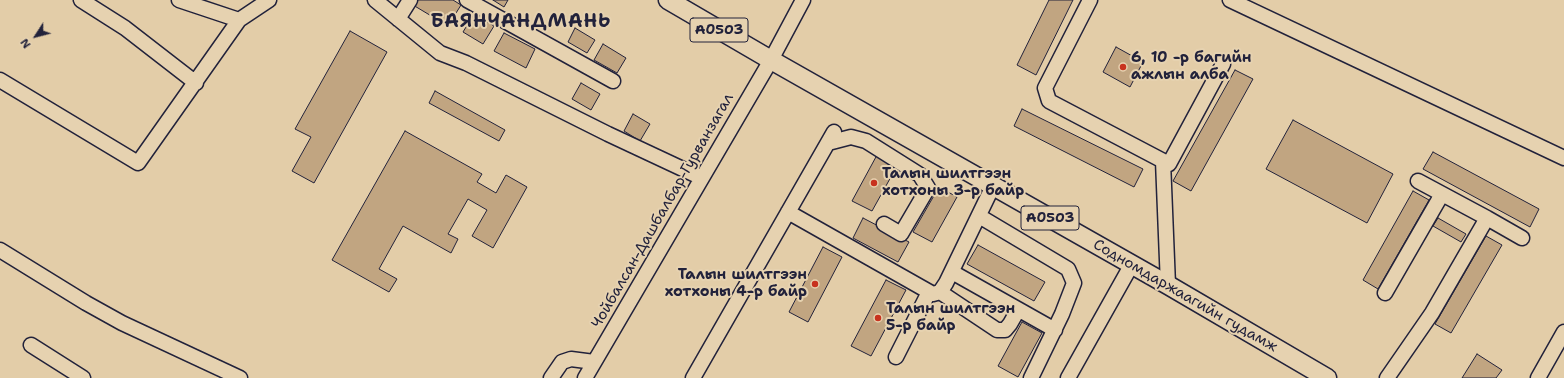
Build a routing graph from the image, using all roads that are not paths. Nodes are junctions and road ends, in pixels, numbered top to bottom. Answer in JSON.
{"nodes":[{"id":1,"x":81,"y":0,"type":"edge"},
{"id":2,"x":179,"y":0,"type":"edge"},
{"id":3,"x":269,"y":0,"type":"edge"},
{"id":4,"x":375,"y":0,"type":"edge"},
{"id":5,"x":410,"y":0,"type":"edge"},
{"id":6,"x":467,"y":0,"type":"edge"},
{"id":7,"x":668,"y":0,"type":"edge"},
{"id":8,"x":803,"y":0,"type":"edge"},
{"id":9,"x":1090,"y":0,"type":"edge"},
{"id":10,"x":1230,"y":0,"type":"edge"},
{"id":11,"x":398,"y":18,"type":"junction"},
{"id":12,"x":239,"y":20,"type":"junction"},
{"id":13,"x":771,"y":60,"type":"junction"},
{"id":14,"x":1223,"y":64,"type":"dead end"},
{"id":15,"x":0,"y":80,"type":"edge"},
{"id":16,"x":613,"y":81,"type":"dead end"},
{"id":17,"x":196,"y":82,"type":"junction"},
{"id":18,"x":1564,"y":158,"type":"edge"},
{"id":19,"x":1163,"y":161,"type":"junction"},
{"id":20,"x":702,"y":178,"type":"junction"},
{"id":21,"x":1418,"y":181,"type":"dead end"},
{"id":22,"x":993,"y":186,"type":"junction"},
{"id":23,"x":1442,"y":194,"type":"junction"},
{"id":24,"x":788,"y":212,"type":"junction"},
{"id":25,"x":979,"y":216,"type":"junction"},
{"id":26,"x":1487,"y":218,"type":"junction"},
{"id":27,"x":884,"y":224,"type":"dead end"},
{"id":28,"x":1522,"y":238,"type":"dead end"},
{"id":29,"x":0,"y":250,"type":"edge"},
{"id":30,"x":1132,"y":264,"type":"junction"},
{"id":31,"x":952,"y":272,"type":"junction"},
{"id":32,"x":1168,"y":285,"type":"junction"},
{"id":33,"x":935,"y":292,"type":"junction"},
{"id":34,"x":1385,"y":293,"type":"dead end"},
{"id":35,"x":1018,"y":310,"type":"junction"},
{"id":36,"x":1055,"y":330,"type":"junction"},
{"id":37,"x":1564,"y":332,"type":"edge"},
{"id":38,"x":31,"y":345,"type":"dead end"},
{"id":39,"x":896,"y":357,"type":"dead end"},
{"id":40,"x":594,"y":362,"type":"junction"},
{"id":41,"x":83,"y":378,"type":"edge"},
{"id":42,"x":240,"y":378,"type":"edge"},
{"id":43,"x":551,"y":378,"type":"edge"},
{"id":44,"x":585,"y":378,"type":"edge"},
{"id":45,"x":693,"y":378,"type":"edge"},
{"id":46,"x":1031,"y":378,"type":"edge"},
{"id":47,"x":1068,"y":378,"type":"edge"},
{"id":48,"x":1327,"y":378,"type":"edge"},
{"id":49,"x":1387,"y":378,"type":"edge"},
{"id":50,"x":1538,"y":378,"type":"edge"}],
"edges":[{"from":1,"to":17,"type":"street"},
{"from":2,"to":12,"type":"street"},
{"from":3,"to":12,"type":"street"},
{"from":4,"to":11,"type":"street"},
{"from":5,"to":11,"type":"street"},
{"from":6,"to":16,"type":"street"},
{"from":7,"to":13,"type":"main road","number":"A0503"},
{"from":8,"to":13,"type":"street","name":"Чойбалсан-Дашбалбар-Гурванзагал"},
{"from":9,"to":19,"type":"street"},
{"from":10,"to":18,"type":"street"},
{"from":11,"to":20,"type":"street"},
{"from":12,"to":17,"type":"street"},
{"from":13,"to":20,"type":"street","name":"Чойбалсан-Дашбалбар-Гурванзагал"},
{"from":13,"to":22,"type":"main road","name":"Содномдаржаагийн гудамж","number":"A0503"},
{"from":14,"to":19,"type":"street"},
{"from":15,"to":17,"type":"street"},
{"from":19,"to":32,"type":"street"},
{"from":20,"to":40,"type":"street","name":"Чойбалсан-Дашбалбар-Гурванзагал"},
{"from":21,"to":23,"type":"street"},
{"from":22,"to":25,"type":"street"},
{"from":22,"to":30,"type":"main road","name":"Содномдаржаагийн гудамж","number":"A0503"},
{"from":23,"to":26,"type":"street"},
{"from":23,"to":34,"type":"street"},
{"from":24,"to":27,"type":"street"},
{"from":24,"to":33,"type":"street"},
{"from":24,"to":45,"type":"street"},
{"from":25,"to":31,"type":"street"},
{"from":25,"to":36,"type":"street"},
{"from":26,"to":28,"type":"street"},
{"from":26,"to":49,"type":"street"},
{"from":29,"to":42,"type":"street"},
{"from":30,"to":32,"type":"main road","name":"Содномдаржаагийн гудамж","number":"A0503"},
{"from":30,"to":47,"type":"street"},
{"from":31,"to":33,"type":"street"},
{"from":31,"to":35,"type":"street"},
{"from":32,"to":48,"type":"main road","name":"Содномдаржаагийн гудамж","number":"A0503"},
{"from":33,"to":35,"type":"street"},
{"from":33,"to":39,"type":"street"},
{"from":35,"to":36,"type":"street"},
{"from":36,"to":46,"type":"street"},
{"from":37,"to":50,"type":"street"},
{"from":38,"to":41,"type":"street"},
{"from":40,"to":43,"type":"street"},
{"from":40,"to":44,"type":"street","name":"Чойбалсан-Дашбалбар-Гурванзагал"}]}
